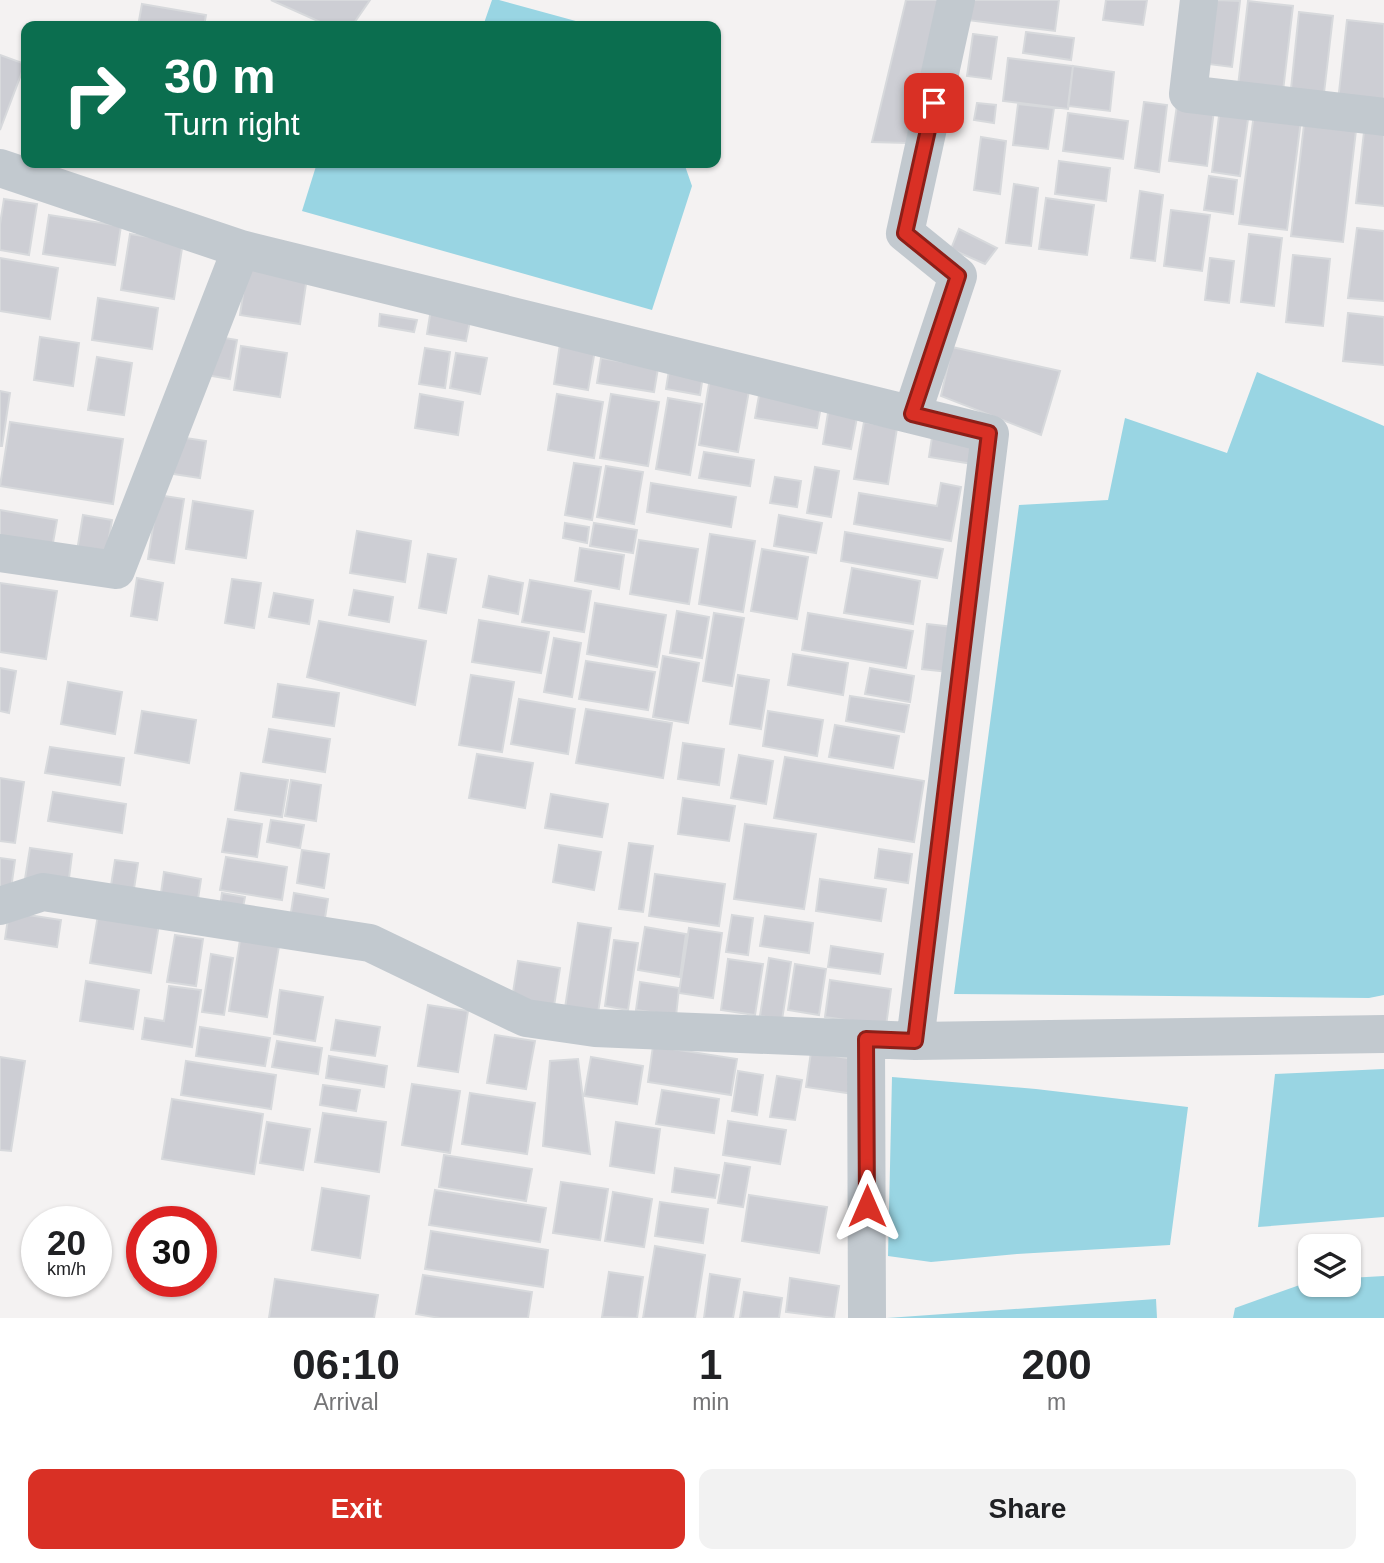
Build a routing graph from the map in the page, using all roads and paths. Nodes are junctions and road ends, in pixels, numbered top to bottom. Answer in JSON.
{"nodes":[{"id":1,"x":956,"y":0,"type":"edge"},
{"id":2,"x":1199,"y":0,"type":"edge"},
{"id":3,"x":1384,"y":117,"type":"edge"},
{"id":4,"x":0,"y":169,"type":"edge"},
{"id":5,"x":242,"y":249,"type":"junction"},
{"id":6,"x":912,"y":414,"type":"junction"},
{"id":7,"x":0,"y":553,"type":"edge"},
{"id":8,"x":0,"y":906,"type":"edge"},
{"id":9,"x":1384,"y":1034,"type":"edge"},
{"id":10,"x":866,"y":1039,"type":"junction"},
{"id":11,"x":915,"y":1041,"type":"junction"},
{"id":12,"x":867,"y":1318,"type":"edge"}],
"edges":[{"from":1,"to":6,"type":"street"},
{"from":2,"to":3,"type":"street"},
{"from":4,"to":5,"type":"street"},
{"from":5,"to":6,"type":"street"},
{"from":5,"to":7,"type":"street"},
{"from":6,"to":11,"type":"street"},
{"from":8,"to":10,"type":"street"},
{"from":9,"to":11,"type":"street"},
{"from":10,"to":11,"type":"street"},
{"from":10,"to":12,"type":"street"}]}
